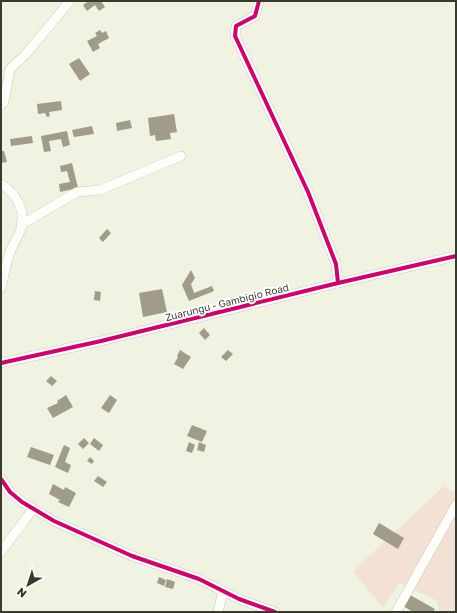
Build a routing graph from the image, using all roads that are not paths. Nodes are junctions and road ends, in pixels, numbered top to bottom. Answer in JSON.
{"nodes":[{"id":1,"x":70,"y":1,"type":"edge"},
{"id":2,"x":259,"y":1,"type":"edge"},
{"id":3,"x":1,"y":105,"type":"edge"},
{"id":4,"x":181,"y":156,"type":"dead end"},
{"id":5,"x":1,"y":184,"type":"edge"},
{"id":6,"x":21,"y":225,"type":"junction"},
{"id":7,"x":456,"y":256,"type":"edge"},
{"id":8,"x":338,"y":283,"type":"junction"},
{"id":9,"x":1,"y":288,"type":"edge"},
{"id":10,"x":1,"y":363,"type":"edge"},
{"id":11,"x":1,"y":479,"type":"edge"},
{"id":12,"x":456,"y":505,"type":"edge"},
{"id":13,"x":33,"y":509,"type":"junction"},
{"id":14,"x":1,"y":552,"type":"edge"},
{"id":15,"x":223,"y":591,"type":"junction"},
{"id":16,"x":218,"y":612,"type":"edge"},
{"id":17,"x":275,"y":612,"type":"edge"},
{"id":18,"x":396,"y":612,"type":"edge"}],
"edges":[{"from":1,"to":3,"type":"street"},
{"from":2,"to":8,"type":"street"},
{"from":4,"to":6,"type":"street"},
{"from":5,"to":6,"type":"street"},
{"from":6,"to":9,"type":"street"},
{"from":7,"to":8,"type":"street","name":"Zuarungu - Gambigio Road"},
{"from":8,"to":10,"type":"street","name":"Zuarungu - Gambigio Road"},
{"from":11,"to":13,"type":"street"},
{"from":12,"to":18,"type":"street"},
{"from":13,"to":14,"type":"street"},
{"from":13,"to":15,"type":"street"},
{"from":15,"to":16,"type":"street"},
{"from":15,"to":17,"type":"street"}]}
